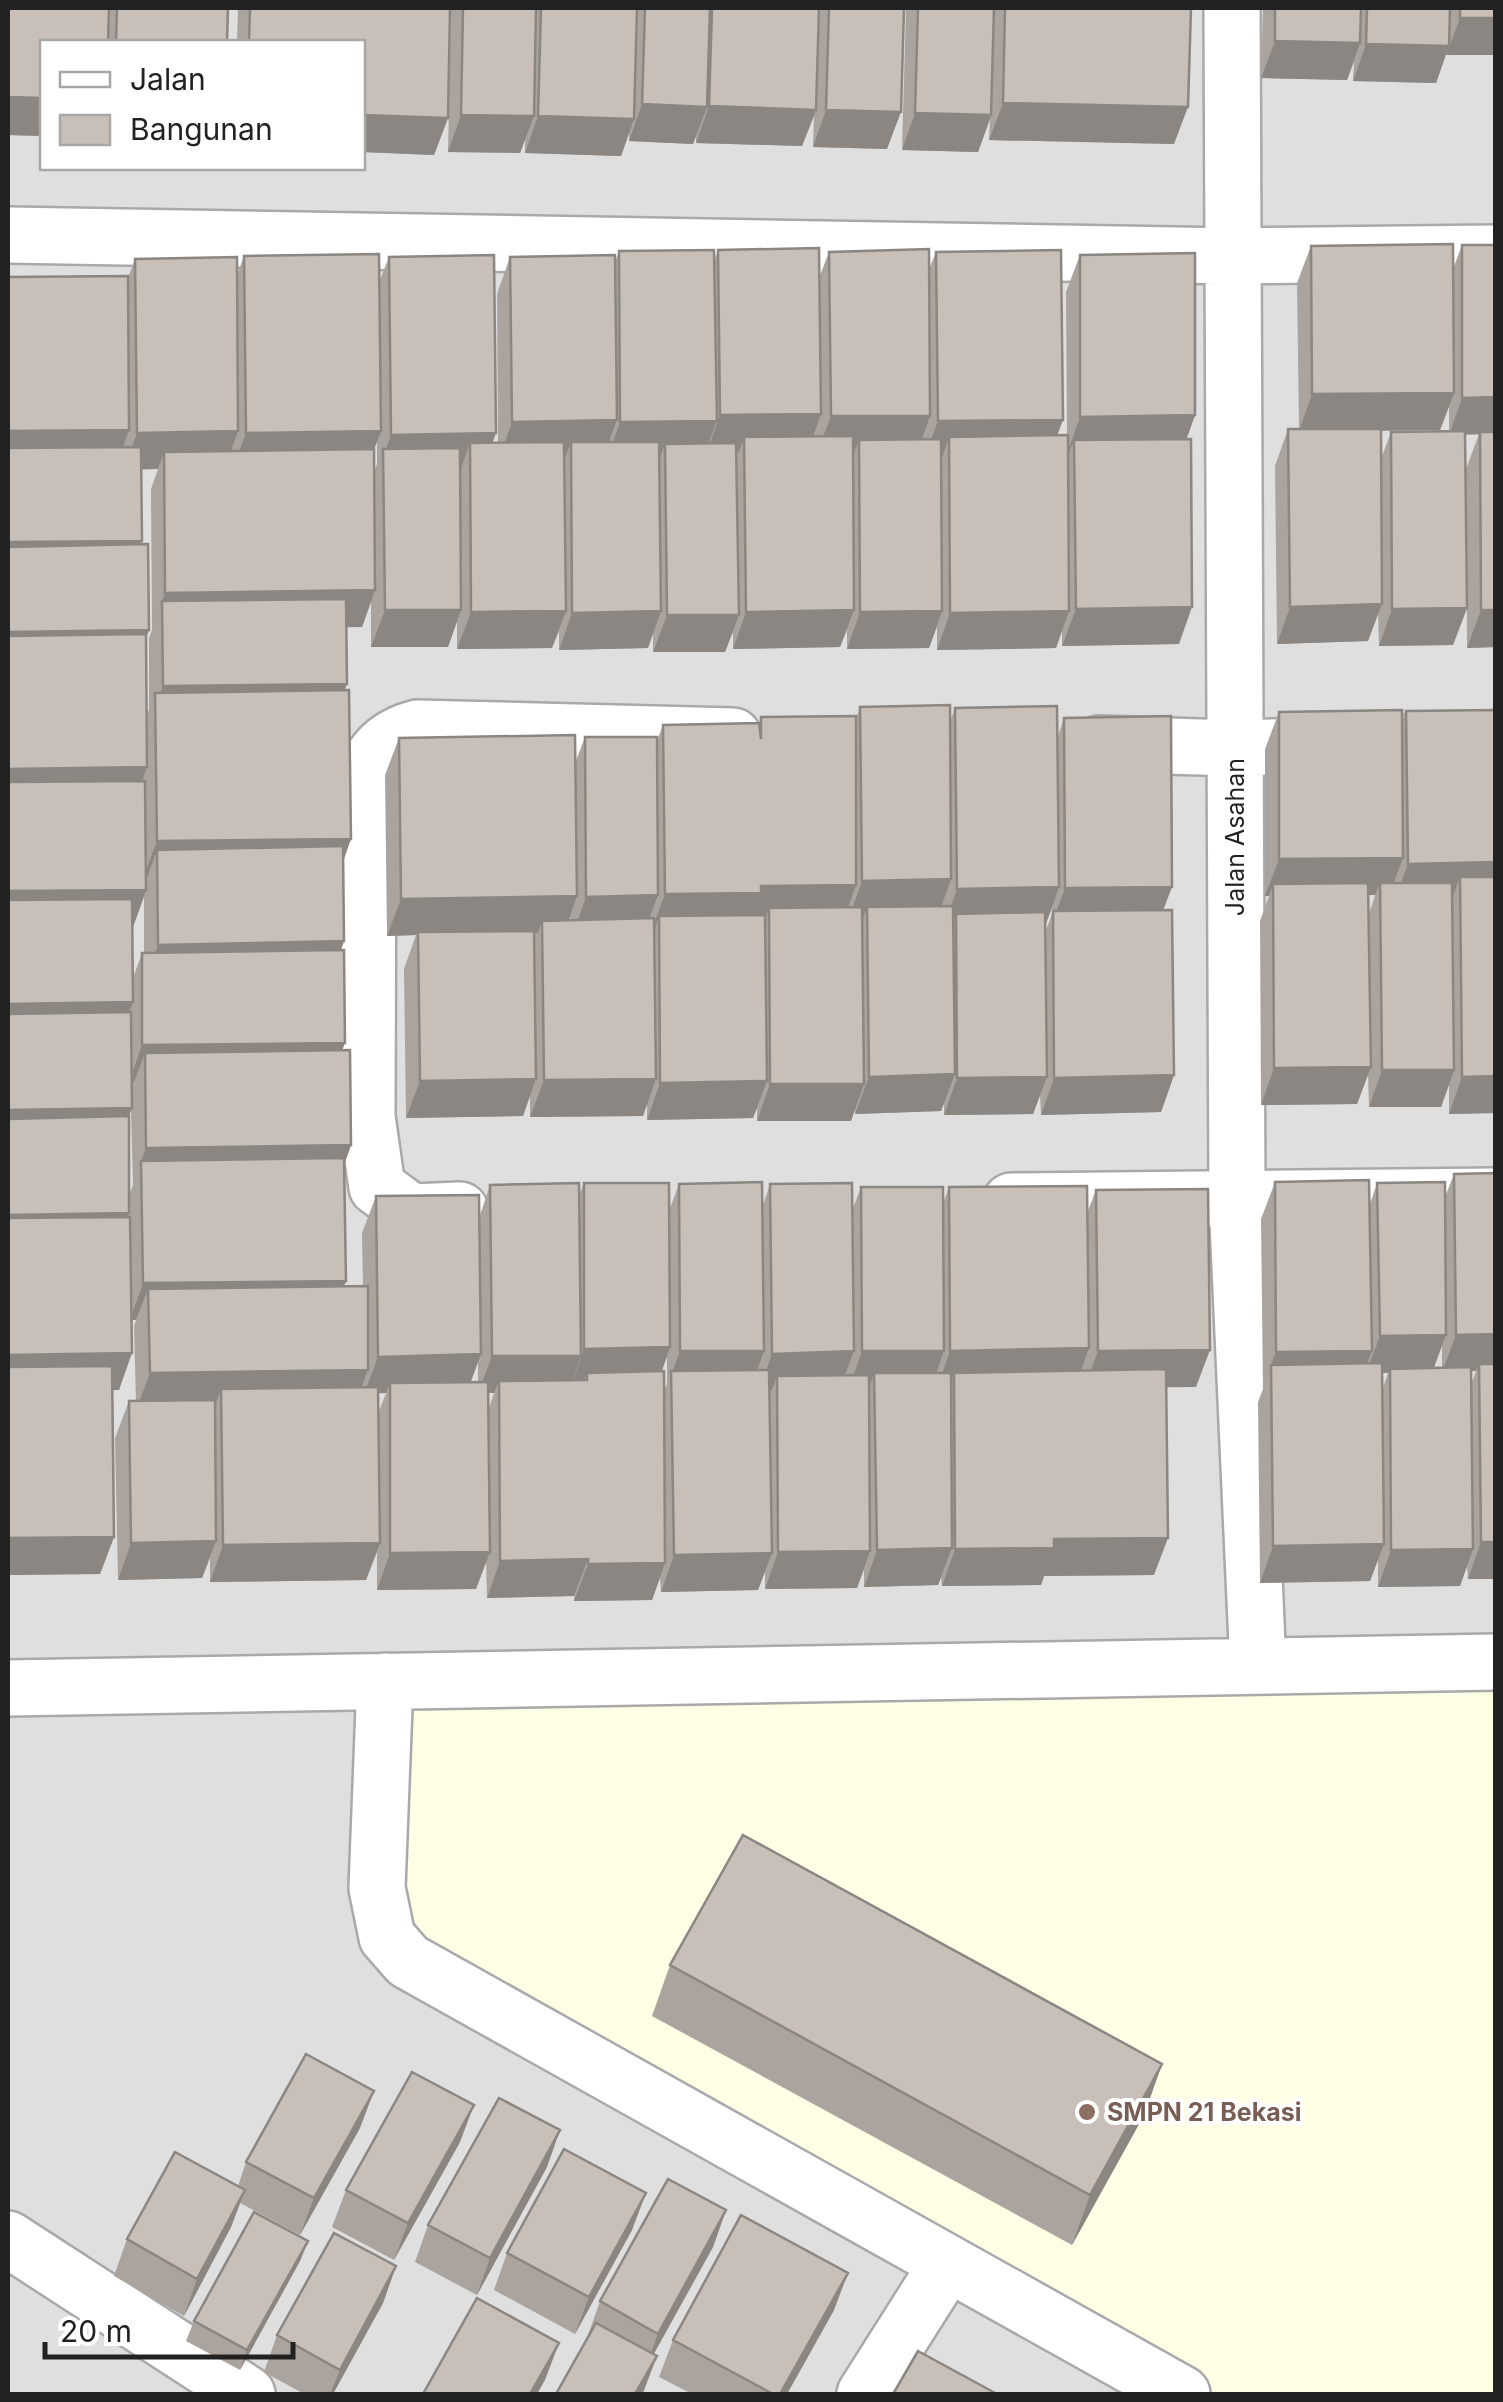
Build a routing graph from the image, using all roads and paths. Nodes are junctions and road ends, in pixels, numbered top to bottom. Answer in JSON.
{"nodes":[{"id":1,"x":1232,"y":8,"type":"edge"},
{"id":2,"x":8,"y":235,"type":"edge"},
{"id":3,"x":1496,"y":253,"type":"edge"},
{"id":4,"x":1234,"y":256,"type":"junction"},
{"id":5,"x":776,"y":737,"type":"edge"},
{"id":6,"x":1496,"y":741,"type":"edge"},
{"id":7,"x":1055,"y":744,"type":"edge"},
{"id":8,"x":1235,"y":748,"type":"junction"},
{"id":9,"x":1496,"y":1196,"type":"edge"},
{"id":10,"x":1237,"y":1200,"type":"junction"},
{"id":11,"x":966,"y":1201,"type":"edge"},
{"id":12,"x":510,"y":1208,"type":"edge"},
{"id":13,"x":1496,"y":1662,"type":"edge"},
{"id":14,"x":1258,"y":1666,"type":"junction"},
{"id":15,"x":385,"y":1681,"type":"junction"},
{"id":16,"x":8,"y":1688,"type":"edge"},
{"id":17,"x":8,"y":2239,"type":"edge"},
{"id":18,"x":948,"y":2263,"type":"junction"},
{"id":19,"x":247,"y":2394,"type":"edge"},
{"id":20,"x":865,"y":2394,"type":"edge"},
{"id":21,"x":1182,"y":2394,"type":"edge"}],
"edges":[{"from":1,"to":4,"type":"street","name":"Jalan Asahan"},
{"from":2,"to":4,"type":"street"},
{"from":3,"to":4,"type":"street"},
{"from":4,"to":8,"type":"street","name":"Jalan Asahan"},
{"from":5,"to":12,"type":"street"},
{"from":6,"to":8,"type":"street"},
{"from":7,"to":8,"type":"street"},
{"from":8,"to":10,"type":"street","name":"Jalan Asahan"},
{"from":9,"to":10,"type":"street"},
{"from":10,"to":11,"type":"street"},
{"from":10,"to":14,"type":"street","name":"Jalan Asahan"},
{"from":13,"to":14,"type":"street"},
{"from":14,"to":15,"type":"street"},
{"from":15,"to":16,"type":"street"},
{"from":15,"to":18,"type":"street"},
{"from":17,"to":19,"type":"street"},
{"from":18,"to":20,"type":"street"},
{"from":18,"to":21,"type":"street"}]}
